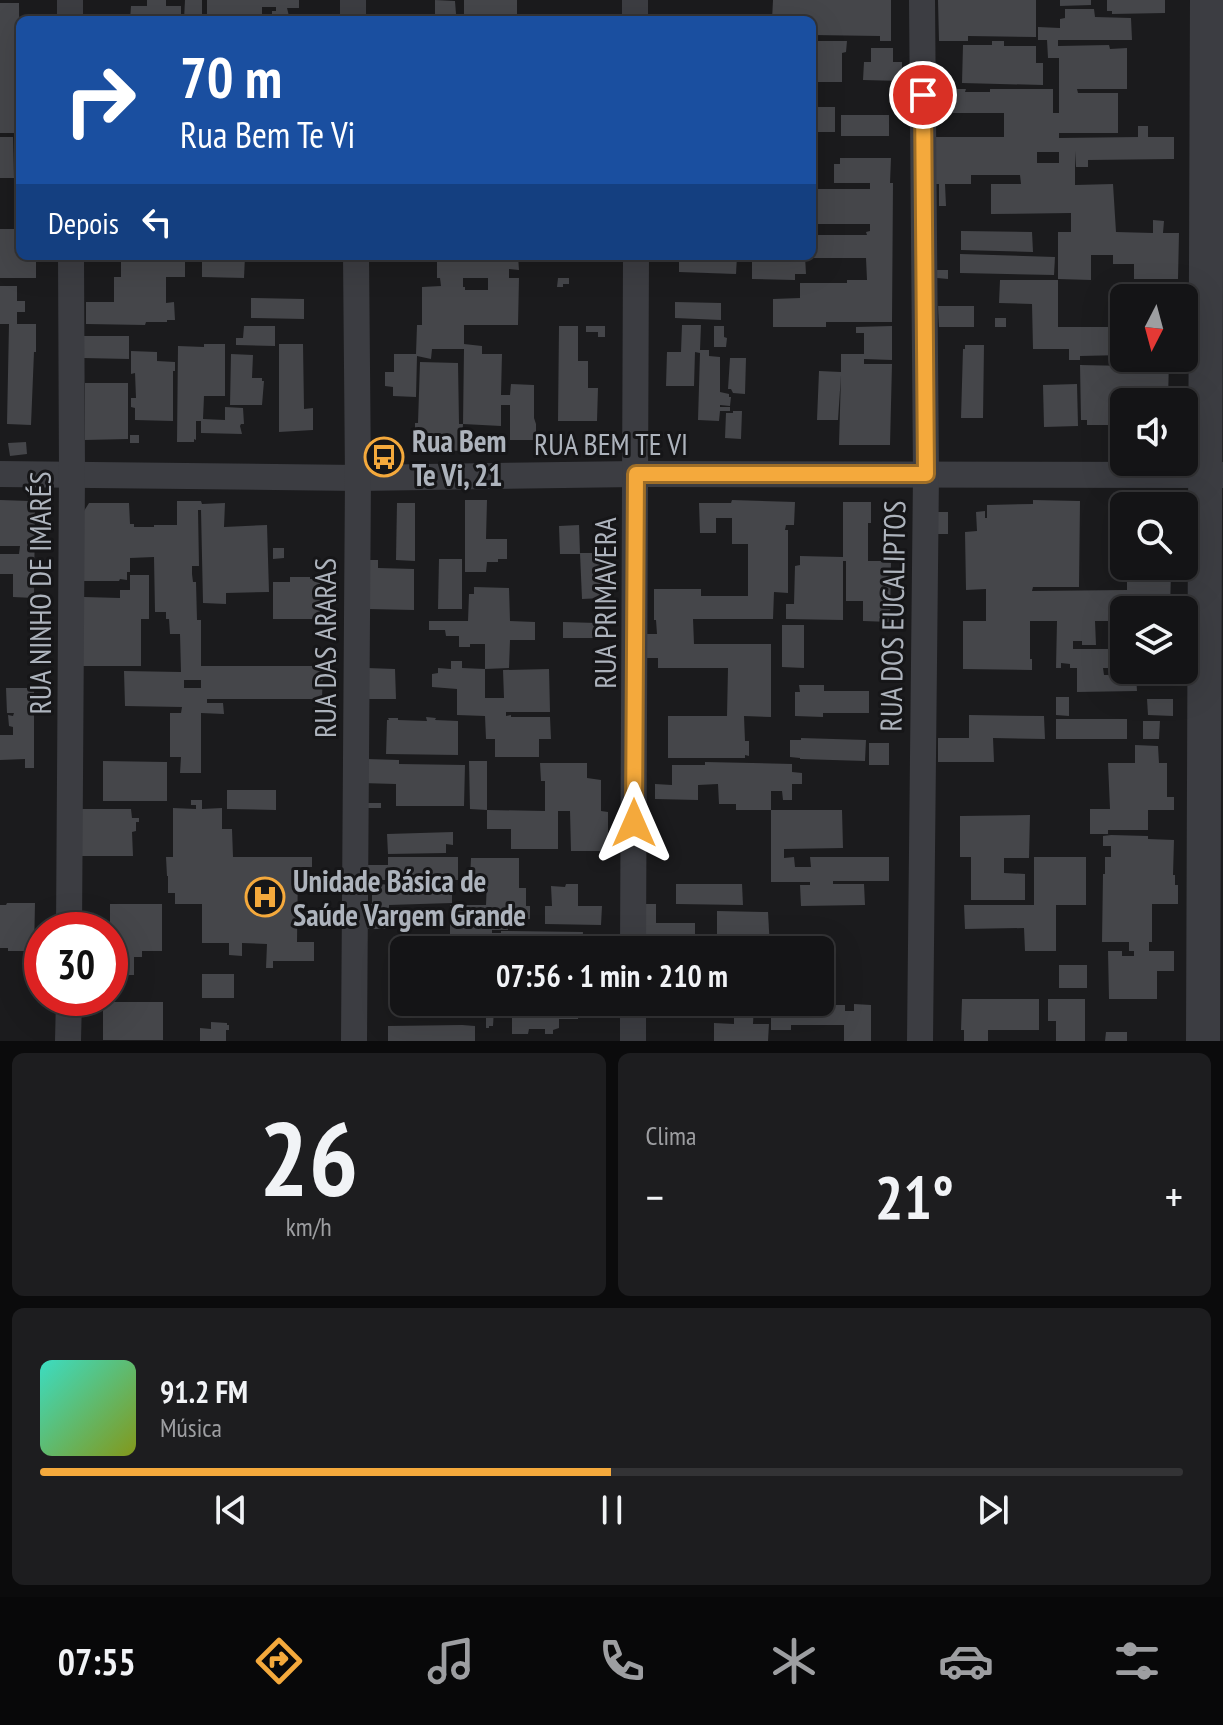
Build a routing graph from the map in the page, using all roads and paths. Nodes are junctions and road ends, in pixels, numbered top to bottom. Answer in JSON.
{"nodes":[{"id":1,"x":922,"y":0,"type":"edge"},
{"id":2,"x":1207,"y":0,"type":"edge"},
{"id":3,"x":71,"y":260,"type":"edge"},
{"id":4,"x":356,"y":260,"type":"edge"},
{"id":5,"x":636,"y":260,"type":"edge"},
{"id":6,"x":0,"y":474,"type":"edge"},
{"id":7,"x":72,"y":474,"type":"junction"},
{"id":8,"x":636,"y":474,"type":"junction"},
{"id":9,"x":926,"y":474,"type":"junction"},
{"id":10,"x":1214,"y":474,"type":"edge"},
{"id":11,"x":358,"y":478,"type":"junction"},
{"id":12,"x":69,"y":912,"type":"edge"},
{"id":13,"x":633,"y":936,"type":"edge"},
{"id":14,"x":69,"y":1016,"type":"edge"},
{"id":15,"x":633,"y":1016,"type":"edge"},
{"id":16,"x":68,"y":1041,"type":"edge"},
{"id":17,"x":354,"y":1041,"type":"edge"},
{"id":18,"x":633,"y":1041,"type":"edge"},
{"id":19,"x":920,"y":1041,"type":"edge"},
{"id":20,"x":1203,"y":1041,"type":"edge"}],
"edges":[{"from":1,"to":9,"type":"street","name":"RUA DOS EUCALIPTOS"},
{"from":2,"to":10,"type":"street"},
{"from":3,"to":7,"type":"street","name":"RUA NINHO DE IMARÉS"},
{"from":4,"to":11,"type":"street","name":"RUA DAS ARARAS"},
{"from":5,"to":8,"type":"street","name":"RUA PRIMAVERA"},
{"from":6,"to":7,"type":"street","name":"RUA BEM TE VI"},
{"from":7,"to":11,"type":"street","name":"RUA BEM TE VI"},
{"from":7,"to":12,"type":"street","name":"RUA NINHO DE IMARÉS"},
{"from":8,"to":9,"type":"street","name":"RUA BEM TE VI"},
{"from":8,"to":11,"type":"street","name":"RUA BEM TE VI"},
{"from":8,"to":13,"type":"street","name":"RUA PRIMAVERA"},
{"from":9,"to":10,"type":"street","name":"RUA BEM TE VI"},
{"from":9,"to":19,"type":"street","name":"RUA DOS EUCALIPTOS"},
{"from":10,"to":20,"type":"street"},
{"from":11,"to":17,"type":"street","name":"RUA DAS ARARAS"},
{"from":14,"to":16,"type":"street"},
{"from":15,"to":18,"type":"street"}]}
